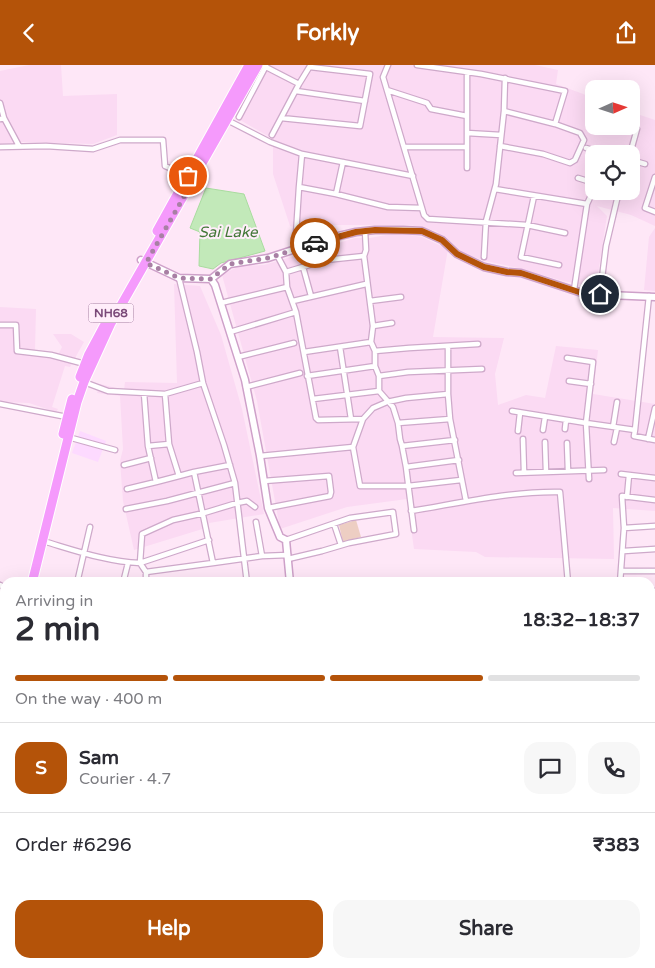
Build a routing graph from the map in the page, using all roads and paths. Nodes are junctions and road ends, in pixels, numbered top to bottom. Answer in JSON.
{"nodes":[{"id":1,"x":249,"y":65,"type":"edge"},
{"id":2,"x":388,"y":65,"type":"edge"},
{"id":3,"x":417,"y":65,"type":"edge"},
{"id":4,"x":263,"y":66,"type":"edge"},
{"id":5,"x":310,"y":66,"type":"edge"},
{"id":6,"x":467,"y":72,"type":"junction"},
{"id":7,"x":505,"y":79,"type":"junction"},
{"id":8,"x":299,"y":84,"type":"junction"},
{"id":9,"x":387,"y":90,"type":"junction"},
{"id":10,"x":296,"y":91,"type":"junction"},
{"id":11,"x":365,"y":101,"type":"junction"},
{"id":12,"x":0,"y":103,"type":"edge"},
{"id":13,"x":504,"y":111,"type":"junction"},
{"id":14,"x":467,"y":116,"type":"junction"},
{"id":15,"x":239,"y":117,"type":"dead end"},
{"id":16,"x":2,"y":118,"type":"edge"},
{"id":17,"x":281,"y":118,"type":"junction"},
{"id":18,"x":227,"y":120,"type":"junction"},
{"id":19,"x":556,"y":124,"type":"junction"},
{"id":20,"x":467,"y":133,"type":"junction"},
{"id":21,"x":272,"y":135,"type":"dead end"},
{"id":22,"x":501,"y":135,"type":"junction"},
{"id":23,"x":19,"y":146,"type":"junction"},
{"id":24,"x":500,"y":146,"type":"junction"},
{"id":25,"x":0,"y":147,"type":"edge"},
{"id":26,"x":404,"y":147,"type":"junction"},
{"id":27,"x":467,"y":147,"type":"junction"},
{"id":28,"x":302,"y":154,"type":"junction"},
{"id":29,"x":343,"y":162,"type":"junction"},
{"id":30,"x":640,"y":163,"type":"edge"},
{"id":31,"x":645,"y":164,"type":"dead end"},
{"id":32,"x":467,"y":169,"type":"dead end"},
{"id":33,"x":413,"y":176,"type":"junction"},
{"id":34,"x":655,"y":177,"type":"edge"},
{"id":35,"x":191,"y":178,"type":"junction"},
{"id":36,"x":578,"y":178,"type":"dead end"},
{"id":37,"x":585,"y":180,"type":"edge"},
{"id":38,"x":299,"y":187,"type":"junction"},
{"id":39,"x":495,"y":189,"type":"junction"},
{"id":40,"x":653,"y":189,"type":"edge"},
{"id":41,"x":336,"y":194,"type":"junction"},
{"id":42,"x":534,"y":196,"type":"junction"},
{"id":43,"x":589,"y":200,"type":"edge"},
{"id":44,"x":617,"y":200,"type":"edge"},
{"id":45,"x":587,"y":204,"type":"junction"},
{"id":46,"x":422,"y":208,"type":"junction"},
{"id":47,"x":655,"y":212,"type":"edge"},
{"id":48,"x":486,"y":221,"type":"junction"},
{"id":49,"x":527,"y":225,"type":"junction"},
{"id":50,"x":365,"y":231,"type":"junction"},
{"id":51,"x":565,"y":233,"type":"dead end"},
{"id":52,"x":295,"y":249,"type":"junction"},
{"id":53,"x":277,"y":255,"type":"junction"},
{"id":54,"x":364,"y":256,"type":"junction"},
{"id":55,"x":484,"y":257,"type":"dead end"},
{"id":56,"x":144,"y":261,"type":"junction"},
{"id":57,"x":559,"y":265,"type":"dead end"},
{"id":58,"x":303,"y":267,"type":"junction"},
{"id":59,"x":286,"y":272,"type":"junction"},
{"id":60,"x":179,"y":278,"type":"junction"},
{"id":61,"x":211,"y":279,"type":"junction"},
{"id":62,"x":366,"y":284,"type":"junction"},
{"id":63,"x":287,"y":287,"type":"junction"},
{"id":64,"x":574,"y":290,"type":"junction"},
{"id":65,"x":600,"y":294,"type":"junction"},
{"id":66,"x":311,"y":296,"type":"junction"},
{"id":67,"x":401,"y":297,"type":"dead end"},
{"id":68,"x":652,"y":297,"type":"edge"},
{"id":69,"x":293,"y":301,"type":"junction"},
{"id":70,"x":370,"y":301,"type":"junction"},
{"id":71,"x":221,"y":303,"type":"junction"},
{"id":72,"x":296,"y":312,"type":"junction"},
{"id":73,"x":392,"y":323,"type":"dead end"},
{"id":74,"x":0,"y":325,"type":"edge"},
{"id":75,"x":373,"y":326,"type":"junction"},
{"id":76,"x":230,"y":331,"type":"junction"},
{"id":77,"x":372,"y":342,"type":"junction"},
{"id":78,"x":294,"y":343,"type":"dead end"},
{"id":79,"x":478,"y":344,"type":"dead end"},
{"id":80,"x":448,"y":346,"type":"junction"},
{"id":81,"x":340,"y":347,"type":"junction"},
{"id":82,"x":375,"y":351,"type":"junction"},
{"id":83,"x":304,"y":352,"type":"junction"},
{"id":84,"x":238,"y":357,"type":"junction"},
{"id":85,"x":566,"y":357,"type":"dead end"},
{"id":86,"x":85,"y":364,"type":"junction"},
{"id":87,"x":375,"y":366,"type":"junction"},
{"id":88,"x":482,"y":369,"type":"dead end"},
{"id":89,"x":344,"y":371,"type":"junction"},
{"id":90,"x":448,"y":371,"type":"junction"},
{"id":91,"x":300,"y":373,"type":"dead end"},
{"id":92,"x":308,"y":376,"type":"junction"},
{"id":93,"x":379,"y":376,"type":"junction"},
{"id":94,"x":569,"y":381,"type":"dead end"},
{"id":95,"x":84,"y":382,"type":"junction"},
{"id":96,"x":202,"y":383,"type":"junction"},
{"id":97,"x":591,"y":384,"type":"junction"},
{"id":98,"x":246,"y":387,"type":"junction"},
{"id":99,"x":378,"y":391,"type":"junction"},
{"id":100,"x":144,"y":393,"type":"junction"},
{"id":101,"x":165,"y":394,"type":"junction"},
{"id":102,"x":448,"y":394,"type":"junction"},
{"id":103,"x":347,"y":395,"type":"junction"},
{"id":104,"x":313,"y":399,"type":"junction"},
{"id":105,"x":387,"y":402,"type":"junction"},
{"id":106,"x":617,"y":402,"type":"dead end"},
{"id":107,"x":0,"y":404,"type":"edge"},
{"id":108,"x":655,"y":408,"type":"edge"},
{"id":109,"x":512,"y":411,"type":"dead end"},
{"id":110,"x":520,"y":413,"type":"junction"},
{"id":111,"x":66,"y":417,"type":"junction"},
{"id":112,"x":545,"y":417,"type":"junction"},
{"id":113,"x":351,"y":419,"type":"junction"},
{"id":114,"x":363,"y":419,"type":"junction"},
{"id":115,"x":450,"y":419,"type":"junction"},
{"id":116,"x":566,"y":420,"type":"junction"},
{"id":117,"x":398,"y":423,"type":"junction"},
{"id":118,"x":586,"y":423,"type":"junction"},
{"id":119,"x":615,"y":427,"type":"junction"},
{"id":120,"x":565,"y":429,"type":"dead end"},
{"id":121,"x":543,"y":430,"type":"dead end"},
{"id":122,"x":635,"y":430,"type":"junction"},
{"id":123,"x":518,"y":431,"type":"dead end"},
{"id":124,"x":68,"y":437,"type":"junction"},
{"id":125,"x":523,"y":439,"type":"dead end"},
{"id":126,"x":648,"y":439,"type":"junction"},
{"id":127,"x":455,"y":440,"type":"junction"},
{"id":128,"x":655,"y":440,"type":"edge"},
{"id":129,"x":545,"y":442,"type":"dead end"},
{"id":130,"x":614,"y":442,"type":"dead end"},
{"id":131,"x":567,"y":443,"type":"dead end"},
{"id":132,"x":169,"y":444,"type":"junction"},
{"id":133,"x":402,"y":445,"type":"junction"},
{"id":134,"x":148,"y":446,"type":"junction"},
{"id":135,"x":353,"y":447,"type":"junction"},
{"id":136,"x":115,"y":450,"type":"dead end"},
{"id":137,"x":260,"y":456,"type":"junction"},
{"id":138,"x":151,"y":458,"type":"junction"},
{"id":139,"x":458,"y":460,"type":"junction"},
{"id":140,"x":124,"y":465,"type":"dead end"},
{"id":141,"x":230,"y":465,"type":"junction"},
{"id":142,"x":406,"y":467,"type":"junction"},
{"id":143,"x":589,"y":470,"type":"junction"},
{"id":144,"x":604,"y":470,"type":"dead end"},
{"id":145,"x":568,"y":471,"type":"junction"},
{"id":146,"x":194,"y":472,"type":"junction"},
{"id":147,"x":546,"y":472,"type":"junction"},
{"id":148,"x":516,"y":473,"type":"dead end"},
{"id":149,"x":524,"y":473,"type":"junction"},
{"id":150,"x":621,"y":474,"type":"dead end"},
{"id":151,"x":629,"y":475,"type":"junction"},
{"id":152,"x":179,"y":476,"type":"junction"},
{"id":153,"x":655,"y":478,"type":"edge"},
{"id":154,"x":589,"y":479,"type":"dead end"},
{"id":155,"x":461,"y":480,"type":"junction"},
{"id":156,"x":264,"y":481,"type":"junction"},
{"id":157,"x":156,"y":483,"type":"junction"},
{"id":158,"x":235,"y":483,"type":"junction"},
{"id":159,"x":408,"y":486,"type":"junction"},
{"id":160,"x":127,"y":489,"type":"dead end"},
{"id":161,"x":199,"y":493,"type":"junction"},
{"id":162,"x":627,"y":497,"type":"junction"},
{"id":163,"x":655,"y":500,"type":"edge"},
{"id":164,"x":466,"y":501,"type":"junction"},
{"id":165,"x":237,"y":503,"type":"junction"},
{"id":166,"x":255,"y":507,"type":"dead end"},
{"id":167,"x":268,"y":508,"type":"junction"},
{"id":168,"x":126,"y":509,"type":"dead end"},
{"id":169,"x":411,"y":511,"type":"junction"},
{"id":170,"x":204,"y":513,"type":"junction"},
{"id":171,"x":256,"y":522,"type":"dead end"},
{"id":172,"x":334,"y":524,"type":"junction"},
{"id":173,"x":655,"y":526,"type":"edge"},
{"id":174,"x":90,"y":527,"type":"dead end"},
{"id":175,"x":624,"y":528,"type":"junction"},
{"id":176,"x":414,"y":530,"type":"dead end"},
{"id":177,"x":286,"y":539,"type":"junction"},
{"id":178,"x":209,"y":540,"type":"junction"},
{"id":179,"x":42,"y":541,"type":"junction"},
{"id":180,"x":341,"y":545,"type":"junction"},
{"id":181,"x":655,"y":549,"type":"edge"},
{"id":182,"x":624,"y":551,"type":"junction"},
{"id":183,"x":85,"y":554,"type":"junction"},
{"id":184,"x":262,"y":555,"type":"junction"},
{"id":185,"x":288,"y":557,"type":"junction"},
{"id":186,"x":243,"y":559,"type":"junction"},
{"id":187,"x":128,"y":563,"type":"junction"},
{"id":188,"x":140,"y":563,"type":"junction"},
{"id":189,"x":213,"y":563,"type":"junction"},
{"id":190,"x":621,"y":571,"type":"junction"},
{"id":191,"x":655,"y":571,"type":"edge"},
{"id":192,"x":146,"y":572,"type":"junction"},
{"id":193,"x":27,"y":577,"type":"edge"},
{"id":194,"x":33,"y":577,"type":"edge"},
{"id":195,"x":79,"y":577,"type":"edge"},
{"id":196,"x":125,"y":577,"type":"edge"},
{"id":197,"x":146,"y":577,"type":"edge"},
{"id":198,"x":246,"y":577,"type":"edge"},
{"id":199,"x":290,"y":577,"type":"edge"},
{"id":200,"x":567,"y":577,"type":"edge"},
{"id":201,"x":620,"y":577,"type":"edge"}],
"edges":[{"from":1,"to":35,"type":"highway","number":"NH68"},
{"from":2,"to":9,"type":"street"},
{"from":3,"to":6,"type":"street"},
{"from":4,"to":8,"type":"street"},
{"from":4,"to":15,"type":"street"},
{"from":4,"to":18,"type":"highway","number":"NH68"},
{"from":5,"to":8,"type":"street"},
{"from":5,"to":11,"type":"street"},
{"from":6,"to":7,"type":"street"},
{"from":6,"to":14,"type":"street"},
{"from":7,"to":13,"type":"street"},
{"from":7,"to":19,"type":"street"},
{"from":8,"to":10,"type":"street"},
{"from":9,"to":14,"type":"street"},
{"from":9,"to":26,"type":"street"},
{"from":10,"to":11,"type":"street"},
{"from":10,"to":17,"type":"street"},
{"from":11,"to":17,"type":"street"},
{"from":12,"to":16,"type":"street"},
{"from":13,"to":19,"type":"street"},
{"from":13,"to":22,"type":"street"},
{"from":14,"to":20,"type":"street"},
{"from":16,"to":23,"type":"street"},
{"from":17,"to":21,"type":"street"},
{"from":18,"to":28,"type":"street"},
{"from":18,"to":35,"type":"highway","number":"NH68"},
{"from":19,"to":24,"type":"street"},
{"from":20,"to":22,"type":"street"},
{"from":20,"to":27,"type":"street"},
{"from":22,"to":24,"type":"street"},
{"from":23,"to":25,"type":"street"},
{"from":23,"to":35,"type":"street"},
{"from":24,"to":39,"type":"street"},
{"from":26,"to":27,"type":"street"},
{"from":26,"to":33,"type":"street"},
{"from":27,"to":32,"type":"street"},
{"from":28,"to":29,"type":"street"},
{"from":28,"to":38,"type":"street"},
{"from":29,"to":33,"type":"street"},
{"from":29,"to":41,"type":"street"},
{"from":30,"to":31,"type":"street"},
{"from":33,"to":46,"type":"street"},
{"from":34,"to":40,"type":"street"},
{"from":35,"to":56,"type":"highway","number":"NH68"},
{"from":36,"to":37,"type":"street"},
{"from":38,"to":41,"type":"street"},
{"from":38,"to":52,"type":"street"},
{"from":39,"to":42,"type":"street"},
{"from":39,"to":48,"type":"street"},
{"from":40,"to":47,"type":"street"},
{"from":41,"to":46,"type":"street"},
{"from":42,"to":45,"type":"street"},
{"from":42,"to":49,"type":"street"},
{"from":43,"to":45,"type":"street"},
{"from":44,"to":65,"type":"street"},
{"from":45,"to":64,"type":"street"},
{"from":46,"to":48,"type":"street"},
{"from":48,"to":49,"type":"street"},
{"from":48,"to":55,"type":"street"},
{"from":49,"to":51,"type":"street"},
{"from":49,"to":57,"type":"street"},
{"from":50,"to":52,"type":"street"},
{"from":50,"to":54,"type":"street"},
{"from":50,"to":64,"type":"street"},
{"from":52,"to":53,"type":"street"},
{"from":53,"to":59,"type":"street"},
{"from":53,"to":61,"type":"street"},
{"from":54,"to":58,"type":"street"},
{"from":54,"to":62,"type":"street"},
{"from":56,"to":60,"type":"street"},
{"from":56,"to":86,"type":"highway","number":"NH68"},
{"from":56,"to":95,"type":"highway","number":"NH68"},
{"from":58,"to":59,"type":"street"},
{"from":58,"to":66,"type":"street"},
{"from":59,"to":63,"type":"street"},
{"from":60,"to":61,"type":"street"},
{"from":60,"to":96,"type":"street"},
{"from":61,"to":71,"type":"street"},
{"from":62,"to":66,"type":"street"},
{"from":62,"to":70,"type":"street"},
{"from":63,"to":69,"type":"street"},
{"from":63,"to":71,"type":"street"},
{"from":64,"to":65,"type":"street"},
{"from":65,"to":68,"type":"street"},
{"from":66,"to":69,"type":"street"},
{"from":67,"to":70,"type":"street"},
{"from":68,"to":122,"type":"street"},
{"from":69,"to":72,"type":"street"},
{"from":70,"to":75,"type":"street"},
{"from":71,"to":76,"type":"street"},
{"from":72,"to":76,"type":"street"},
{"from":72,"to":83,"type":"street"},
{"from":73,"to":75,"type":"street"},
{"from":74,"to":86,"type":"street"},
{"from":75,"to":77,"type":"street"},
{"from":76,"to":84,"type":"street"},
{"from":77,"to":81,"type":"street"},
{"from":77,"to":82,"type":"street"},
{"from":78,"to":84,"type":"street"},
{"from":79,"to":80,"type":"street"},
{"from":80,"to":82,"type":"street"},
{"from":80,"to":90,"type":"street"},
{"from":81,"to":83,"type":"street"},
{"from":81,"to":89,"type":"street"},
{"from":82,"to":87,"type":"street"},
{"from":83,"to":92,"type":"street"},
{"from":84,"to":98,"type":"street"},
{"from":85,"to":97,"type":"street"},
{"from":86,"to":111,"type":"highway","number":"NH68"},
{"from":87,"to":89,"type":"street"},
{"from":87,"to":93,"type":"street"},
{"from":88,"to":90,"type":"street"},
{"from":89,"to":92,"type":"street"},
{"from":89,"to":103,"type":"street"},
{"from":90,"to":93,"type":"street"},
{"from":90,"to":102,"type":"street"},
{"from":91,"to":98,"type":"street"},
{"from":92,"to":104,"type":"street"},
{"from":93,"to":99,"type":"street"},
{"from":94,"to":97,"type":"street"},
{"from":95,"to":100,"type":"street"},
{"from":95,"to":124,"type":"highway","number":"NH68"},
{"from":96,"to":101,"type":"street"},
{"from":96,"to":141,"type":"street"},
{"from":97,"to":118,"type":"street"},
{"from":98,"to":137,"type":"street"},
{"from":99,"to":103,"type":"street"},
{"from":99,"to":105,"type":"street"},
{"from":100,"to":101,"type":"street"},
{"from":100,"to":134,"type":"street"},
{"from":101,"to":132,"type":"street"},
{"from":102,"to":105,"type":"street"},
{"from":102,"to":115,"type":"street"},
{"from":103,"to":104,"type":"street"},
{"from":103,"to":113,"type":"street"},
{"from":104,"to":113,"type":"street"},
{"from":105,"to":114,"type":"street"},
{"from":105,"to":117,"type":"street"},
{"from":106,"to":119,"type":"street"},
{"from":107,"to":111,"type":"street"},
{"from":108,"to":126,"type":"street"},
{"from":109,"to":110,"type":"street"},
{"from":110,"to":112,"type":"street"},
{"from":110,"to":123,"type":"street"},
{"from":111,"to":193,"type":"highway","number":"NH68"},
{"from":112,"to":116,"type":"street"},
{"from":112,"to":121,"type":"street"},
{"from":113,"to":114,"type":"street"},
{"from":114,"to":135,"type":"street"},
{"from":115,"to":117,"type":"street"},
{"from":115,"to":127,"type":"street"},
{"from":116,"to":118,"type":"street"},
{"from":116,"to":120,"type":"street"},
{"from":117,"to":133,"type":"street"},
{"from":118,"to":119,"type":"street"},
{"from":118,"to":143,"type":"street"},
{"from":119,"to":122,"type":"street"},
{"from":119,"to":130,"type":"street"},
{"from":122,"to":126,"type":"street"},
{"from":124,"to":136,"type":"street"},
{"from":124,"to":179,"type":"highway","number":"NH68"},
{"from":125,"to":149,"type":"street"},
{"from":126,"to":128,"type":"street"},
{"from":127,"to":133,"type":"street"},
{"from":127,"to":139,"type":"street"},
{"from":129,"to":147,"type":"street"},
{"from":131,"to":145,"type":"street"},
{"from":132,"to":134,"type":"street"},
{"from":132,"to":152,"type":"street"},
{"from":133,"to":142,"type":"street"},
{"from":134,"to":138,"type":"street"},
{"from":135,"to":137,"type":"street"},
{"from":135,"to":159,"type":"street"},
{"from":137,"to":156,"type":"street"},
{"from":138,"to":140,"type":"street"},
{"from":138,"to":157,"type":"street"},
{"from":139,"to":142,"type":"street"},
{"from":139,"to":155,"type":"street"},
{"from":141,"to":146,"type":"street"},
{"from":141,"to":158,"type":"street"},
{"from":142,"to":159,"type":"street"},
{"from":143,"to":144,"type":"street"},
{"from":143,"to":145,"type":"street"},
{"from":143,"to":154,"type":"street"},
{"from":145,"to":147,"type":"street"},
{"from":146,"to":152,"type":"street"},
{"from":146,"to":161,"type":"street"},
{"from":147,"to":149,"type":"street"},
{"from":148,"to":149,"type":"street"},
{"from":150,"to":151,"type":"street"},
{"from":151,"to":153,"type":"street"},
{"from":151,"to":162,"type":"street"},
{"from":152,"to":157,"type":"street"},
{"from":155,"to":159,"type":"street"},
{"from":155,"to":164,"type":"street"},
{"from":156,"to":167,"type":"street"},
{"from":156,"to":167,"type":"street"},
{"from":157,"to":160,"type":"street"},
{"from":158,"to":161,"type":"street"},
{"from":158,"to":165,"type":"street"},
{"from":159,"to":169,"type":"street"},
{"from":161,"to":168,"type":"street"},
{"from":161,"to":170,"type":"street"},
{"from":162,"to":163,"type":"street"},
{"from":162,"to":175,"type":"street"},
{"from":164,"to":169,"type":"street"},
{"from":164,"to":200,"type":"street"},
{"from":165,"to":166,"type":"street"},
{"from":165,"to":170,"type":"street"},
{"from":165,"to":186,"type":"street"},
{"from":167,"to":177,"type":"street"},
{"from":169,"to":176,"type":"street"},
{"from":170,"to":178,"type":"street"},
{"from":170,"to":188,"type":"street"},
{"from":171,"to":184,"type":"street"},
{"from":172,"to":177,"type":"street"},
{"from":172,"to":180,"type":"street"},
{"from":172,"to":180,"type":"street"},
{"from":173,"to":175,"type":"street"},
{"from":174,"to":183,"type":"street"},
{"from":175,"to":182,"type":"street"},
{"from":177,"to":185,"type":"street"},
{"from":178,"to":188,"type":"street"},
{"from":178,"to":189,"type":"street"},
{"from":179,"to":183,"type":"street"},
{"from":179,"to":194,"type":"highway","number":"NH68"},
{"from":180,"to":185,"type":"street"},
{"from":181,"to":182,"type":"street"},
{"from":182,"to":190,"type":"street"},
{"from":183,"to":187,"type":"street"},
{"from":183,"to":195,"type":"street"},
{"from":184,"to":185,"type":"street"},
{"from":184,"to":186,"type":"street"},
{"from":185,"to":199,"type":"street"},
{"from":186,"to":189,"type":"street"},
{"from":186,"to":198,"type":"street"},
{"from":187,"to":188,"type":"street"},
{"from":187,"to":196,"type":"street"},
{"from":188,"to":192,"type":"street"},
{"from":189,"to":192,"type":"street"},
{"from":190,"to":191,"type":"street"},
{"from":190,"to":201,"type":"street"},
{"from":192,"to":197,"type":"street"}]}
